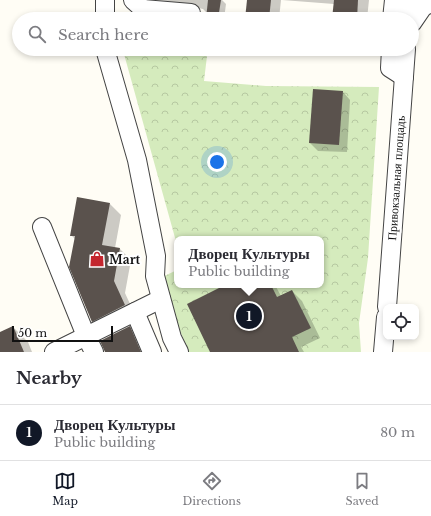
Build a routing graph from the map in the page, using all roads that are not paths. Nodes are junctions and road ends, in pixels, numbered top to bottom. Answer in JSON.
{"nodes":[{"id":1,"x":105,"y":0,"type":"edge"},
{"id":2,"x":133,"y":0,"type":"edge"},
{"id":3,"x":394,"y":0,"type":"edge"},
{"id":4,"x":408,"y":0,"type":"edge"},
{"id":5,"x":431,"y":3,"type":"edge"},
{"id":6,"x":105,"y":12,"type":"edge"},
{"id":7,"x":179,"y":12,"type":"edge"},
{"id":8,"x":393,"y":12,"type":"edge"},
{"id":9,"x":408,"y":12,"type":"edge"},
{"id":10,"x":419,"y":13,"type":"edge"},
{"id":11,"x":108,"y":56,"type":"edge"},
{"id":12,"x":391,"y":56,"type":"edge"},
{"id":13,"x":406,"y":56,"type":"edge"},
{"id":14,"x":404,"y":77,"type":"junction"},
{"id":15,"x":42,"y":227,"type":"dead end"},
{"id":16,"x":161,"y":299,"type":"junction"},
{"id":17,"x":387,"y":304,"type":"edge"},
{"id":18,"x":135,"y":312,"type":"junction"},
{"id":19,"x":86,"y":336,"type":"junction"},
{"id":20,"x":384,"y":340,"type":"edge"},
{"id":21,"x":54,"y":352,"type":"edge"},
{"id":22,"x":94,"y":352,"type":"edge"},
{"id":23,"x":152,"y":352,"type":"edge"},
{"id":24,"x":179,"y":352,"type":"edge"},
{"id":25,"x":383,"y":352,"type":"edge"}],
"edges":[{"from":1,"to":6,"type":"street"},
{"from":2,"to":7,"type":"street"},
{"from":3,"to":8,"type":"street"},
{"from":4,"to":9,"type":"street"},
{"from":5,"to":10,"type":"street"},
{"from":11,"to":16,"type":"street"},
{"from":12,"to":14,"type":"street"},
{"from":13,"to":14,"type":"street","name":"Привокзальная площадь"},
{"from":14,"to":17,"type":"street","name":"Привокзальная площадь"},
{"from":15,"to":19,"type":"street"},
{"from":16,"to":18,"type":"street"},
{"from":16,"to":24,"type":"street"},
{"from":18,"to":19,"type":"street"},
{"from":18,"to":23,"type":"street"},
{"from":19,"to":21,"type":"street"},
{"from":19,"to":22,"type":"street"},
{"from":20,"to":25,"type":"street"}]}
